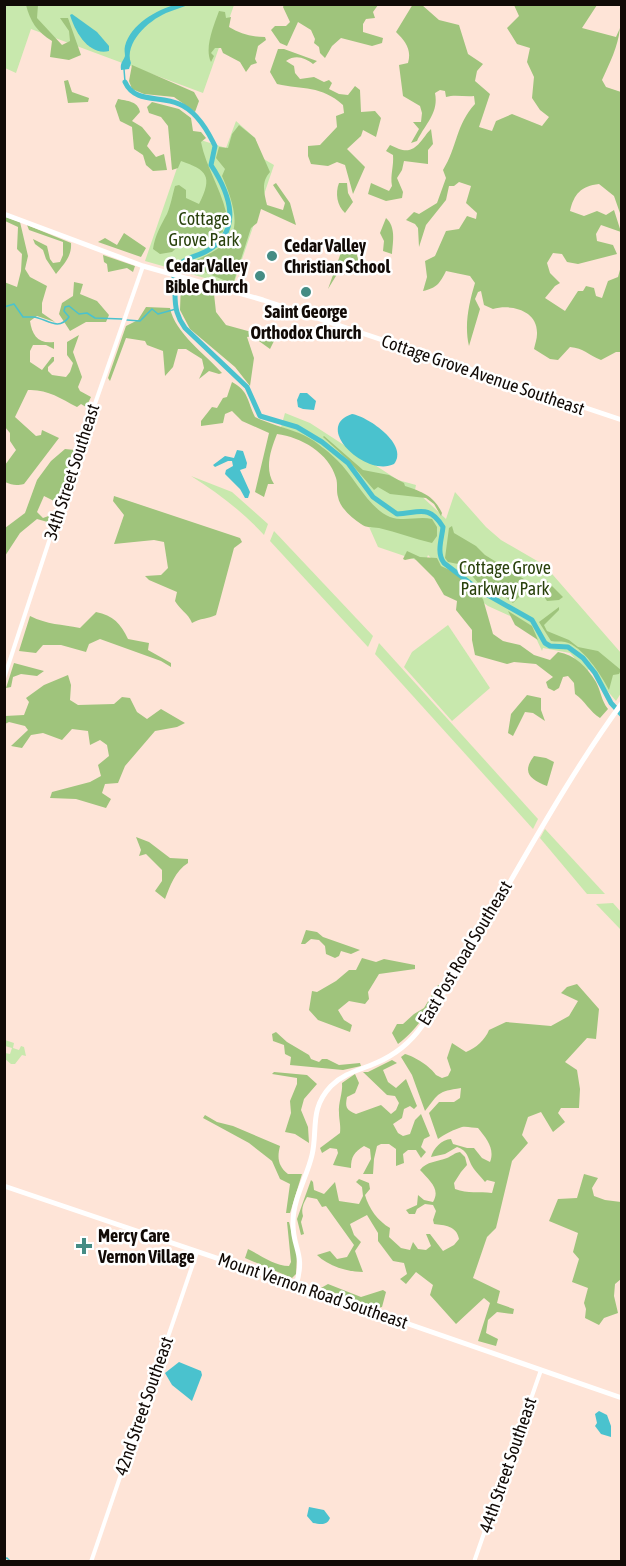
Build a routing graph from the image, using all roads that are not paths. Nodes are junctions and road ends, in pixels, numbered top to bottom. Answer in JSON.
{"nodes":[{"id":1,"x":4,"y":214,"type":"edge"},
{"id":2,"x":143,"y":266,"type":"junction"},
{"id":3,"x":621,"y":420,"type":"edge"},
{"id":4,"x":4,"y":678,"type":"edge"},
{"id":5,"x":621,"y":703,"type":"edge"},
{"id":6,"x":4,"y":1186,"type":"edge"},
{"id":7,"x":197,"y":1251,"type":"junction"},
{"id":8,"x":296,"y":1285,"type":"junction"},
{"id":9,"x":541,"y":1369,"type":"junction"},
{"id":10,"x":621,"y":1398,"type":"edge"},
{"id":11,"x":91,"y":1562,"type":"edge"},
{"id":12,"x":474,"y":1562,"type":"edge"}],
"edges":[{"from":1,"to":2,"type":"main road","name":"Cottage Grove Avenue Southeast"},
{"from":2,"to":3,"type":"main road","name":"Cottage Grove Avenue Southeast"},
{"from":2,"to":4,"type":"street","name":"34th Street Southeast"},
{"from":5,"to":8,"type":"main road","name":"East Post Road Southeast"},
{"from":6,"to":7,"type":"main road","name":"Mount Vernon Road Southeast"},
{"from":7,"to":8,"type":"main road","name":"Mount Vernon Road Southeast"},
{"from":7,"to":11,"type":"street","name":"42nd Street Southeast"},
{"from":8,"to":9,"type":"main road","name":"Mount Vernon Road Southeast"},
{"from":9,"to":10,"type":"main road","name":"Mount Vernon Road Southeast"},
{"from":9,"to":12,"type":"street","name":"44th Street Southeast"}]}
